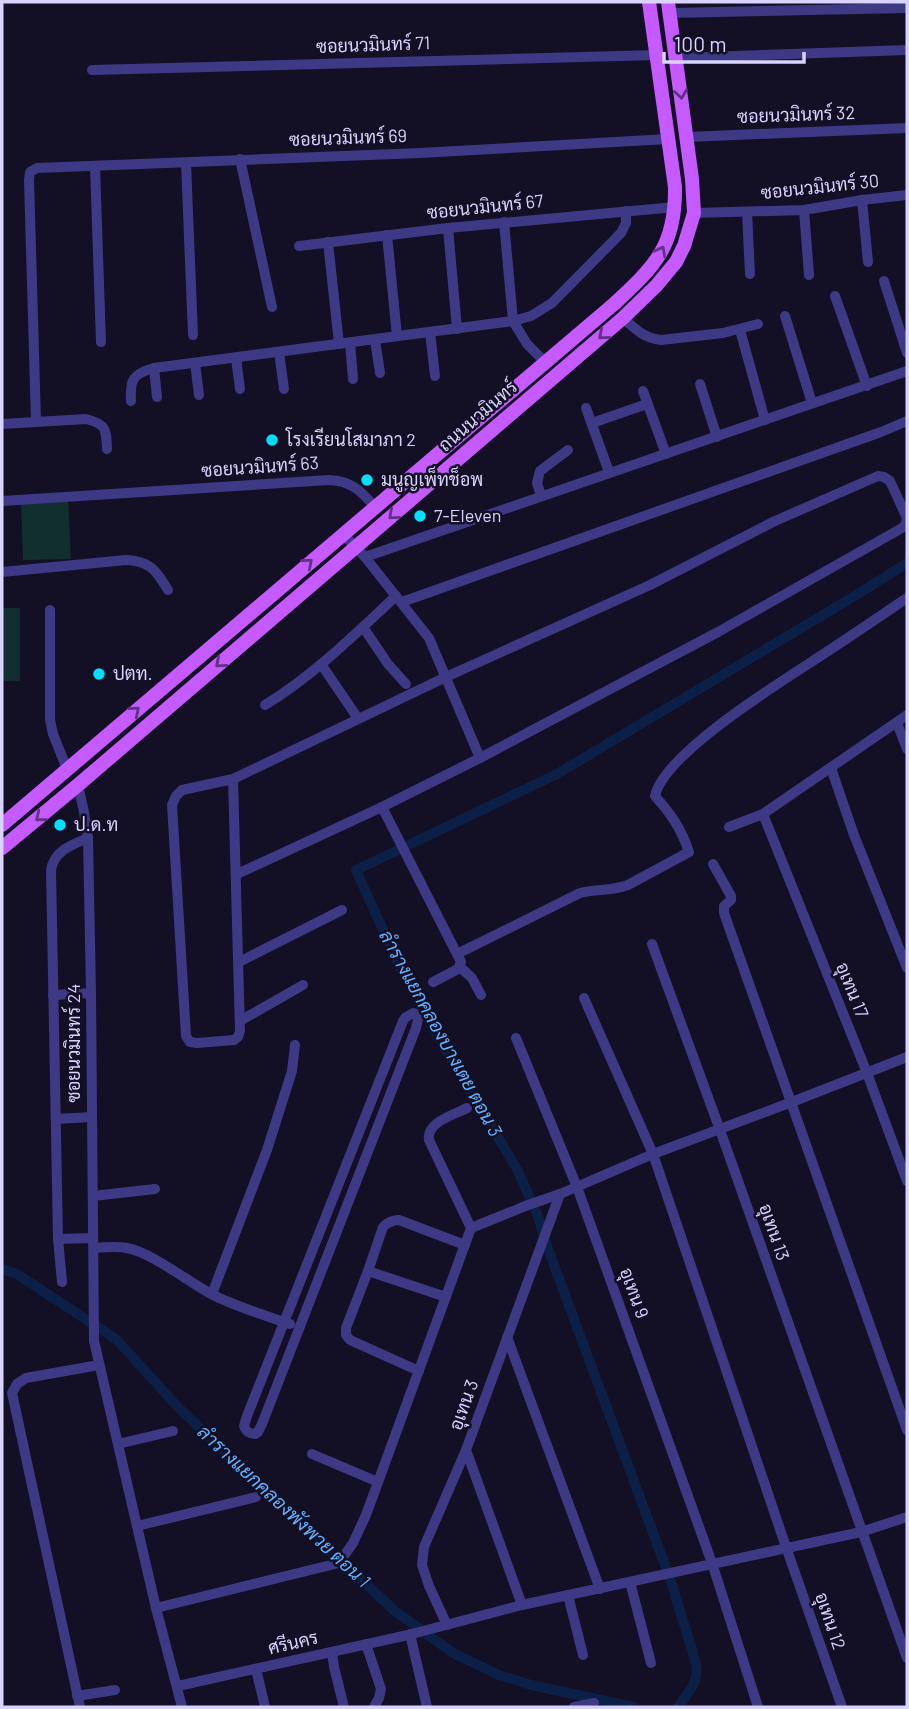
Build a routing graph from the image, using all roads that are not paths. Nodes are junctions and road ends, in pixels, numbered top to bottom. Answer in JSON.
{"nodes":[{"id":1,"x":649,"y":2,"type":"edge"},
{"id":2,"x":669,"y":7,"type":"edge"},
{"id":3,"x":907,"y":8,"type":"edge"},
{"id":4,"x":907,"y":50,"type":"edge"},
{"id":5,"x":656,"y":55,"type":"junction"},
{"id":6,"x":676,"y":58,"type":"junction"},
{"id":7,"x":92,"y":70,"type":"dead end"},
{"id":8,"x":907,"y":128,"type":"edge"},
{"id":9,"x":687,"y":137,"type":"junction"},
{"id":10,"x":668,"y":139,"type":"junction"},
{"id":11,"x":240,"y":159,"type":"junction"},
{"id":12,"x":186,"y":163,"type":"junction"},
{"id":13,"x":95,"y":166,"type":"junction"},
{"id":14,"x":907,"y":195,"type":"edge"},
{"id":15,"x":862,"y":200,"type":"junction"},
{"id":16,"x":675,"y":207,"type":"junction"},
{"id":17,"x":804,"y":210,"type":"junction"},
{"id":18,"x":626,"y":211,"type":"junction"},
{"id":19,"x":747,"y":212,"type":"junction"},
{"id":20,"x":694,"y":213,"type":"junction"},
{"id":21,"x":504,"y":222,"type":"junction"},
{"id":22,"x":448,"y":228,"type":"junction"},
{"id":23,"x":387,"y":235,"type":"junction"},
{"id":24,"x":328,"y":242,"type":"junction"},
{"id":25,"x":299,"y":246,"type":"dead end"},
{"id":26,"x":868,"y":262,"type":"dead end"},
{"id":27,"x":750,"y":274,"type":"dead end"},
{"id":28,"x":808,"y":275,"type":"dead end"},
{"id":29,"x":884,"y":281,"type":"dead end"},
{"id":30,"x":835,"y":296,"type":"dead end"},
{"id":31,"x":272,"y":307,"type":"dead end"},
{"id":32,"x":785,"y":316,"type":"dead end"},
{"id":33,"x":623,"y":317,"type":"junction"},
{"id":34,"x":513,"y":321,"type":"junction"},
{"id":35,"x":758,"y":324,"type":"dead end"},
{"id":36,"x":457,"y":328,"type":"junction"},
{"id":37,"x":740,"y":330,"type":"junction"},
{"id":38,"x":430,"y":332,"type":"junction"},
{"id":39,"x":193,"y":335,"type":"dead end"},
{"id":40,"x":397,"y":337,"type":"junction"},
{"id":41,"x":375,"y":340,"type":"junction"},
{"id":42,"x":101,"y":342,"type":"dead end"},
{"id":43,"x":345,"y":344,"type":"junction"},
{"id":44,"x":279,"y":352,"type":"junction"},
{"id":45,"x":907,"y":353,"type":"edge"},
{"id":46,"x":236,"y":358,"type":"junction"},
{"id":47,"x":545,"y":362,"type":"junction"},
{"id":48,"x":195,"y":363,"type":"junction"},
{"id":49,"x":154,"y":368,"type":"junction"},
{"id":50,"x":907,"y":371,"type":"edge"},
{"id":51,"x":380,"y":373,"type":"dead end"},
{"id":52,"x":435,"y":376,"type":"dead end"},
{"id":53,"x":353,"y":379,"type":"dead end"},
{"id":54,"x":700,"y":384,"type":"dead end"},
{"id":55,"x":867,"y":386,"type":"junction"},
{"id":56,"x":240,"y":389,"type":"dead end"},
{"id":57,"x":284,"y":389,"type":"dead end"},
{"id":58,"x":643,"y":391,"type":"dead end"},
{"id":59,"x":199,"y":395,"type":"dead end"},
{"id":60,"x":157,"y":397,"type":"dead end"},
{"id":61,"x":131,"y":401,"type":"dead end"},
{"id":62,"x":812,"y":403,"type":"junction"},
{"id":63,"x":647,"y":404,"type":"junction"},
{"id":64,"x":586,"y":408,"type":"dead end"},
{"id":65,"x":765,"y":420,"type":"junction"},
{"id":66,"x":907,"y":421,"type":"edge"},
{"id":67,"x":36,"y":422,"type":"junction"},
{"id":68,"x":592,"y":423,"type":"junction"},
{"id":69,"x":2,"y":424,"type":"edge"},
{"id":70,"x":717,"y":436,"type":"junction"},
{"id":71,"x":107,"y":449,"type":"dead end"},
{"id":72,"x":568,"y":450,"type":"dead end"},
{"id":73,"x":666,"y":454,"type":"junction"},
{"id":74,"x":609,"y":472,"type":"junction"},
{"id":75,"x":541,"y":495,"type":"junction"},
{"id":76,"x":903,"y":497,"type":"edge"},
{"id":77,"x":2,"y":501,"type":"edge"},
{"id":78,"x":375,"y":507,"type":"junction"},
{"id":79,"x":343,"y":534,"type":"junction"},
{"id":80,"x":360,"y":552,"type":"junction"},
{"id":81,"x":2,"y":572,"type":"edge"},
{"id":82,"x":168,"y":590,"type":"dead end"},
{"id":83,"x":907,"y":598,"type":"edge"},
{"id":84,"x":399,"y":599,"type":"junction"},
{"id":85,"x":50,"y":610,"type":"dead end"},
{"id":86,"x":362,"y":627,"type":"junction"},
{"id":87,"x":321,"y":664,"type":"junction"},
{"id":88,"x":446,"y":677,"type":"junction"},
{"id":89,"x":406,"y":684,"type":"dead end"},
{"id":90,"x":265,"y":705,"type":"dead end"},
{"id":91,"x":355,"y":714,"type":"dead end"},
{"id":92,"x":907,"y":715,"type":"edge"},
{"id":93,"x":897,"y":723,"type":"junction"},
{"id":94,"x":907,"y":749,"type":"edge"},
{"id":95,"x":480,"y":758,"type":"junction"},
{"id":96,"x":831,"y":768,"type":"junction"},
{"id":97,"x":68,"y":769,"type":"junction"},
{"id":98,"x":233,"y":779,"type":"junction"},
{"id":99,"x":78,"y":785,"type":"junction"},
{"id":100,"x":382,"y":807,"type":"junction"},
{"id":101,"x":763,"y":814,"type":"junction"},
{"id":102,"x":2,"y":825,"type":"edge"},
{"id":103,"x":729,"y":827,"type":"dead end"},
{"id":104,"x":88,"y":838,"type":"junction"},
{"id":105,"x":2,"y":848,"type":"edge"},
{"id":106,"x":713,"y":864,"type":"dead end"},
{"id":107,"x":237,"y":874,"type":"junction"},
{"id":108,"x":342,"y":909,"type":"dead end"},
{"id":109,"x":652,"y":944,"type":"dead end"},
{"id":110,"x":457,"y":954,"type":"junction"},
{"id":111,"x":239,"y":962,"type":"junction"},
{"id":112,"x":460,"y":967,"type":"junction"},
{"id":113,"x":907,"y":968,"type":"edge"},
{"id":114,"x":433,"y":982,"type":"dead end"},
{"id":115,"x":303,"y":985,"type":"dead end"},
{"id":116,"x":92,"y":993,"type":"junction"},
{"id":117,"x":481,"y":995,"type":"dead end"},
{"id":118,"x":53,"y":996,"type":"junction"},
{"id":119,"x":584,"y":998,"type":"dead end"},
{"id":120,"x":240,"y":1021,"type":"junction"},
{"id":121,"x":516,"y":1038,"type":"dead end"},
{"id":122,"x":295,"y":1045,"type":"dead end"},
{"id":123,"x":907,"y":1057,"type":"edge"},
{"id":124,"x":867,"y":1073,"type":"junction"},
{"id":125,"x":792,"y":1102,"type":"junction"},
{"id":126,"x":467,"y":1108,"type":"dead end"},
{"id":127,"x":92,"y":1116,"type":"junction"},
{"id":128,"x":56,"y":1119,"type":"junction"},
{"id":129,"x":720,"y":1130,"type":"junction"},
{"id":130,"x":653,"y":1154,"type":"junction"},
{"id":131,"x":907,"y":1181,"type":"edge"},
{"id":132,"x":577,"y":1187,"type":"junction"},
{"id":133,"x":155,"y":1189,"type":"dead end"},
{"id":134,"x":560,"y":1194,"type":"junction"},
{"id":135,"x":93,"y":1196,"type":"junction"},
{"id":136,"x":471,"y":1228,"type":"junction"},
{"id":137,"x":58,"y":1239,"type":"junction"},
{"id":138,"x":94,"y":1243,"type":"junction"},
{"id":139,"x":465,"y":1245,"type":"junction"},
{"id":140,"x":368,"y":1271,"type":"junction"},
{"id":141,"x":62,"y":1282,"type":"dead end"},
{"id":142,"x":212,"y":1294,"type":"junction"},
{"id":143,"x":446,"y":1297,"type":"junction"},
{"id":144,"x":284,"y":1322,"type":"junction"},
{"id":145,"x":299,"y":1327,"type":"junction"},
{"id":146,"x":507,"y":1337,"type":"junction"},
{"id":147,"x":99,"y":1365,"type":"junction"},
{"id":148,"x":419,"y":1371,"type":"junction"},
{"id":149,"x":907,"y":1430,"type":"edge"},
{"id":150,"x":173,"y":1432,"type":"dead end"},
{"id":151,"x":118,"y":1444,"type":"junction"},
{"id":152,"x":466,"y":1450,"type":"junction"},
{"id":153,"x":312,"y":1454,"type":"dead end"},
{"id":154,"x":378,"y":1482,"type":"junction"},
{"id":155,"x":256,"y":1497,"type":"dead end"},
{"id":156,"x":907,"y":1517,"type":"edge"},
{"id":157,"x":137,"y":1526,"type":"junction"},
{"id":158,"x":861,"y":1532,"type":"junction"},
{"id":159,"x":786,"y":1547,"type":"junction"},
{"id":160,"x":712,"y":1563,"type":"junction"},
{"id":161,"x":630,"y":1582,"type":"junction"},
{"id":162,"x":600,"y":1589,"type":"junction"},
{"id":163,"x":568,"y":1595,"type":"junction"},
{"id":164,"x":522,"y":1605,"type":"junction"},
{"id":165,"x":156,"y":1608,"type":"junction"},
{"id":166,"x":446,"y":1625,"type":"junction"},
{"id":167,"x":413,"y":1633,"type":"junction"},
{"id":168,"x":366,"y":1644,"type":"junction"},
{"id":169,"x":332,"y":1652,"type":"junction"},
{"id":170,"x":583,"y":1655,"type":"dead end"},
{"id":171,"x":907,"y":1658,"type":"edge"},
{"id":172,"x":651,"y":1663,"type":"dead end"},
{"id":173,"x":256,"y":1669,"type":"junction"},
{"id":174,"x":177,"y":1686,"type":"junction"},
{"id":175,"x":115,"y":1689,"type":"dead end"},
{"id":176,"x":78,"y":1702,"type":"edge"},
{"id":177,"x":594,"y":1703,"type":"dead end"},
{"id":178,"x":182,"y":1707,"type":"edge"},
{"id":179,"x":265,"y":1707,"type":"edge"},
{"id":180,"x":344,"y":1707,"type":"edge"},
{"id":181,"x":374,"y":1707,"type":"edge"},
{"id":182,"x":427,"y":1707,"type":"edge"},
{"id":183,"x":573,"y":1707,"type":"edge"},
{"id":184,"x":758,"y":1707,"type":"edge"},
{"id":185,"x":842,"y":1707,"type":"edge"}],
"edges":[{"from":1,"to":5,"type":"main road","name":"ถนนนวมินทร์"},
{"from":2,"to":3,"type":"street"},
{"from":2,"to":6,"type":"main road","name":"ถนนนวมินทร์"},
{"from":4,"to":6,"type":"street"},
{"from":5,"to":7,"type":"street","name":"ซอยนวมินทร์ 71"},
{"from":5,"to":10,"type":"main road","name":"ถนนนวมินทร์"},
{"from":6,"to":9,"type":"main road","name":"ถนนนวมินทร์","one_way":true},
{"from":8,"to":9,"type":"street","name":"ซอยนวมินทร์ 32"},
{"from":9,"to":20,"type":"main road","name":"ถนนนวมินทร์"},
{"from":10,"to":11,"type":"street","name":"ซอยนวมินทร์ 69"},
{"from":10,"to":16,"type":"main road","name":"ถนนนวมินทร์"},
{"from":11,"to":12,"type":"street","name":"ซอยนวมินทร์ 69"},
{"from":11,"to":31,"type":"street"},
{"from":12,"to":13,"type":"street","name":"ซอยนวมินทร์ 69"},
{"from":12,"to":39,"type":"street"},
{"from":13,"to":42,"type":"street"},
{"from":13,"to":67,"type":"street","name":"ซอยนวมินทร์ 69"},
{"from":14,"to":15,"type":"street","name":"ซอยนวมินทร์ 30"},
{"from":15,"to":17,"type":"street","name":"ซอยนวมินทร์ 30"},
{"from":15,"to":26,"type":"street"},
{"from":16,"to":18,"type":"street","name":"ซอยนวมินทร์ 67"},
{"from":47,"to":16,"type":"main road","name":"ถนนนวมินทร์","one_way":true},
{"from":17,"to":19,"type":"street","name":"ซอยนวมินทร์ 30"},
{"from":17,"to":28,"type":"street"},
{"from":18,"to":21,"type":"street","name":"ซอยนวมินทร์ 67"},
{"from":18,"to":34,"type":"street"},
{"from":19,"to":20,"type":"street","name":"ซอยนวมินทร์ 30"},
{"from":19,"to":27,"type":"street"},
{"from":20,"to":33,"type":"main road","name":"ถนนนวมินทร์"},
{"from":21,"to":22,"type":"street","name":"ซอยนวมินทร์ 67"},
{"from":21,"to":34,"type":"street"},
{"from":22,"to":23,"type":"street","name":"ซอยนวมินทร์ 67"},
{"from":22,"to":36,"type":"street"},
{"from":23,"to":24,"type":"street","name":"ซอยนวมินทร์ 67"},
{"from":23,"to":40,"type":"street"},
{"from":24,"to":25,"type":"street","name":"ซอยนวมินทร์ 67"},
{"from":24,"to":43,"type":"street"},
{"from":29,"to":45,"type":"street"},
{"from":30,"to":55,"type":"street"},
{"from":32,"to":62,"type":"street"},
{"from":33,"to":37,"type":"street"},
{"from":33,"to":80,"type":"main road","name":"ถนนนวมินทร์","one_way":true},
{"from":34,"to":36,"type":"street"},
{"from":34,"to":47,"type":"street"},
{"from":35,"to":37,"type":"street"},
{"from":36,"to":38,"type":"street"},
{"from":37,"to":65,"type":"street"},
{"from":38,"to":40,"type":"street"},
{"from":38,"to":52,"type":"street"},
{"from":40,"to":41,"type":"street"},
{"from":41,"to":43,"type":"street"},
{"from":41,"to":51,"type":"street"},
{"from":43,"to":44,"type":"street"},
{"from":43,"to":53,"type":"street"},
{"from":44,"to":46,"type":"street"},
{"from":44,"to":57,"type":"street"},
{"from":46,"to":48,"type":"street"},
{"from":46,"to":56,"type":"street"},
{"from":47,"to":78,"type":"main road","name":"ถนนนวมินทร์"},
{"from":48,"to":49,"type":"street"},
{"from":48,"to":59,"type":"street"},
{"from":49,"to":60,"type":"street"},
{"from":49,"to":61,"type":"street"},
{"from":50,"to":55,"type":"street"},
{"from":54,"to":70,"type":"street"},
{"from":55,"to":62,"type":"street"},
{"from":58,"to":63,"type":"street"},
{"from":62,"to":65,"type":"street"},
{"from":63,"to":68,"type":"street"},
{"from":63,"to":73,"type":"street"},
{"from":64,"to":68,"type":"street"},
{"from":65,"to":70,"type":"street"},
{"from":66,"to":84,"type":"street"},
{"from":67,"to":69,"type":"street"},
{"from":67,"to":71,"type":"street"},
{"from":68,"to":74,"type":"street"},
{"from":70,"to":73,"type":"street"},
{"from":72,"to":75,"type":"street"},
{"from":73,"to":74,"type":"street"},
{"from":74,"to":75,"type":"street"},
{"from":75,"to":80,"type":"street"},
{"from":76,"to":88,"type":"street"},
{"from":76,"to":95,"type":"street"},
{"from":77,"to":78,"type":"street","name":"ซอยนวมินทร์ 63"},
{"from":78,"to":79,"type":"main road","name":"ถนนนวมินทร์"},
{"from":79,"to":80,"type":"street"},
{"from":97,"to":79,"type":"main road","name":"ถนนนวมินทร์","one_way":true},
{"from":80,"to":84,"type":"street"},
{"from":80,"to":99,"type":"main road","name":"ถนนนวมินทร์","one_way":true},
{"from":81,"to":82,"type":"street"},
{"from":83,"to":110,"type":"street"},
{"from":84,"to":86,"type":"street"},
{"from":84,"to":88,"type":"street"},
{"from":85,"to":97,"type":"street"},
{"from":86,"to":87,"type":"street"},
{"from":86,"to":89,"type":"street"},
{"from":87,"to":90,"type":"street"},
{"from":87,"to":91,"type":"street"},
{"from":88,"to":95,"type":"street"},
{"from":88,"to":98,"type":"street"},
{"from":92,"to":93,"type":"street"},
{"from":93,"to":94,"type":"street"},
{"from":93,"to":96,"type":"street"},
{"from":95,"to":100,"type":"street"},
{"from":96,"to":101,"type":"street"},
{"from":96,"to":113,"type":"street"},
{"from":97,"to":99,"type":"main road"},
{"from":97,"to":102,"type":"main road","name":"ถนนนวมินทร์"},
{"from":98,"to":107,"type":"street"},
{"from":98,"to":120,"type":"street"},
{"from":99,"to":104,"type":"street","name":"ซอยนวมินทร์ 24"},
{"from":99,"to":105,"type":"main road","name":"ถนนนวมินทร์","one_way":true},
{"from":100,"to":107,"type":"street"},
{"from":100,"to":110,"type":"street"},
{"from":101,"to":103,"type":"street"},
{"from":101,"to":124,"type":"street","name":"อุเทน 17"},
{"from":104,"to":116,"type":"street","name":"ซอยนวมินทร์ 24"},
{"from":104,"to":118,"type":"street"},
{"from":106,"to":125,"type":"street"},
{"from":107,"to":111,"type":"street"},
{"from":108,"to":111,"type":"street"},
{"from":109,"to":129,"type":"street","name":"อุเทน 13"},
{"from":110,"to":112,"type":"street"},
{"from":111,"to":120,"type":"street"},
{"from":112,"to":114,"type":"street"},
{"from":112,"to":117,"type":"street"},
{"from":115,"to":120,"type":"street"},
{"from":116,"to":118,"type":"street"},
{"from":116,"to":127,"type":"street","name":"ซอยนวมินทร์ 24"},
{"from":118,"to":128,"type":"street"},
{"from":119,"to":130,"type":"street","name":"อุเทน 12"},
{"from":121,"to":132,"type":"street","name":"อุเทน 9"},
{"from":122,"to":142,"type":"street"},
{"from":123,"to":124,"type":"street"},
{"from":124,"to":125,"type":"street"},
{"from":124,"to":131,"type":"street","name":"อุเทน 17"},
{"from":125,"to":129,"type":"street"},
{"from":125,"to":149,"type":"street"},
{"from":126,"to":136,"type":"street"},
{"from":127,"to":128,"type":"street"},
{"from":127,"to":135,"type":"street","name":"ซอยนวมินทร์ 24"},
{"from":128,"to":137,"type":"street"},
{"from":129,"to":130,"type":"street"},
{"from":129,"to":158,"type":"street","name":"อุเทน 13"},
{"from":130,"to":132,"type":"street"},
{"from":130,"to":159,"type":"street","name":"อุเทน 12"},
{"from":132,"to":134,"type":"street"},
{"from":132,"to":160,"type":"street","name":"อุเทน 9"},
{"from":133,"to":135,"type":"street"},
{"from":134,"to":136,"type":"street"},
{"from":134,"to":146,"type":"street","name":"อุเทน 3"},
{"from":135,"to":138,"type":"street","name":"ซอยนวมินทร์ 24"},
{"from":136,"to":139,"type":"street"},
{"from":137,"to":138,"type":"street"},
{"from":137,"to":141,"type":"street"},
{"from":138,"to":142,"type":"street"},
{"from":138,"to":147,"type":"street","name":"ซอยนวมินทร์ 24"},
{"from":139,"to":140,"type":"street"},
{"from":139,"to":143,"type":"street"},
{"from":140,"to":143,"type":"street"},
{"from":140,"to":148,"type":"street"},
{"from":142,"to":144,"type":"street"},
{"from":143,"to":148,"type":"street"},
{"from":144,"to":145,"type":"street"},
{"from":144,"to":145,"type":"street"},
{"from":144,"to":145,"type":"street"},
{"from":146,"to":152,"type":"street","name":"อุเทน 3"},
{"from":146,"to":162,"type":"street"},
{"from":147,"to":151,"type":"street","name":"ซอยนวมินทร์ 24"},
{"from":147,"to":176,"type":"street"},
{"from":148,"to":154,"type":"street"},
{"from":150,"to":151,"type":"street"},
{"from":151,"to":157,"type":"street","name":"ซอยนวมินทร์ 24"},
{"from":152,"to":164,"type":"street"},
{"from":152,"to":166,"type":"street","name":"อุเทน 3"},
{"from":153,"to":154,"type":"street"},
{"from":154,"to":165,"type":"street"},
{"from":155,"to":157,"type":"street"},
{"from":156,"to":158,"type":"street","name":"ศรีนคร"},
{"from":157,"to":165,"type":"street","name":"ซอยนวมินทร์ 24"},
{"from":158,"to":159,"type":"street","name":"ศรีนคร"},
{"from":158,"to":171,"type":"street","name":"อุเทน 13"},
{"from":159,"to":160,"type":"street","name":"ศรีนคร"},
{"from":159,"to":185,"type":"street","name":"อุเทน 12"},
{"from":160,"to":161,"type":"street","name":"ศรีนคร"},
{"from":160,"to":184,"type":"street","name":"อุเทน 9"},
{"from":161,"to":162,"type":"street","name":"ศรีนคร"},
{"from":161,"to":172,"type":"street"},
{"from":162,"to":163,"type":"street","name":"ศรีนคร"},
{"from":163,"to":164,"type":"street","name":"ศรีนคร"},
{"from":163,"to":170,"type":"street"},
{"from":164,"to":166,"type":"street","name":"ศรีนคร"},
{"from":165,"to":174,"type":"street","name":"ซอยนวมินทร์ 24"},
{"from":166,"to":167,"type":"street","name":"ศรีนคร"},
{"from":167,"to":168,"type":"street","name":"ศรีนคร"},
{"from":167,"to":182,"type":"street"},
{"from":168,"to":169,"type":"street","name":"ศรีนคร"},
{"from":168,"to":181,"type":"street"},
{"from":169,"to":173,"type":"street","name":"ศรีนคร"},
{"from":169,"to":180,"type":"street"},
{"from":173,"to":174,"type":"street","name":"ศรีนคร"},
{"from":173,"to":179,"type":"street"},
{"from":174,"to":178,"type":"street","name":"ซอยนวมินทร์ 24"},
{"from":175,"to":176,"type":"street"},
{"from":177,"to":183,"type":"street"}]}
